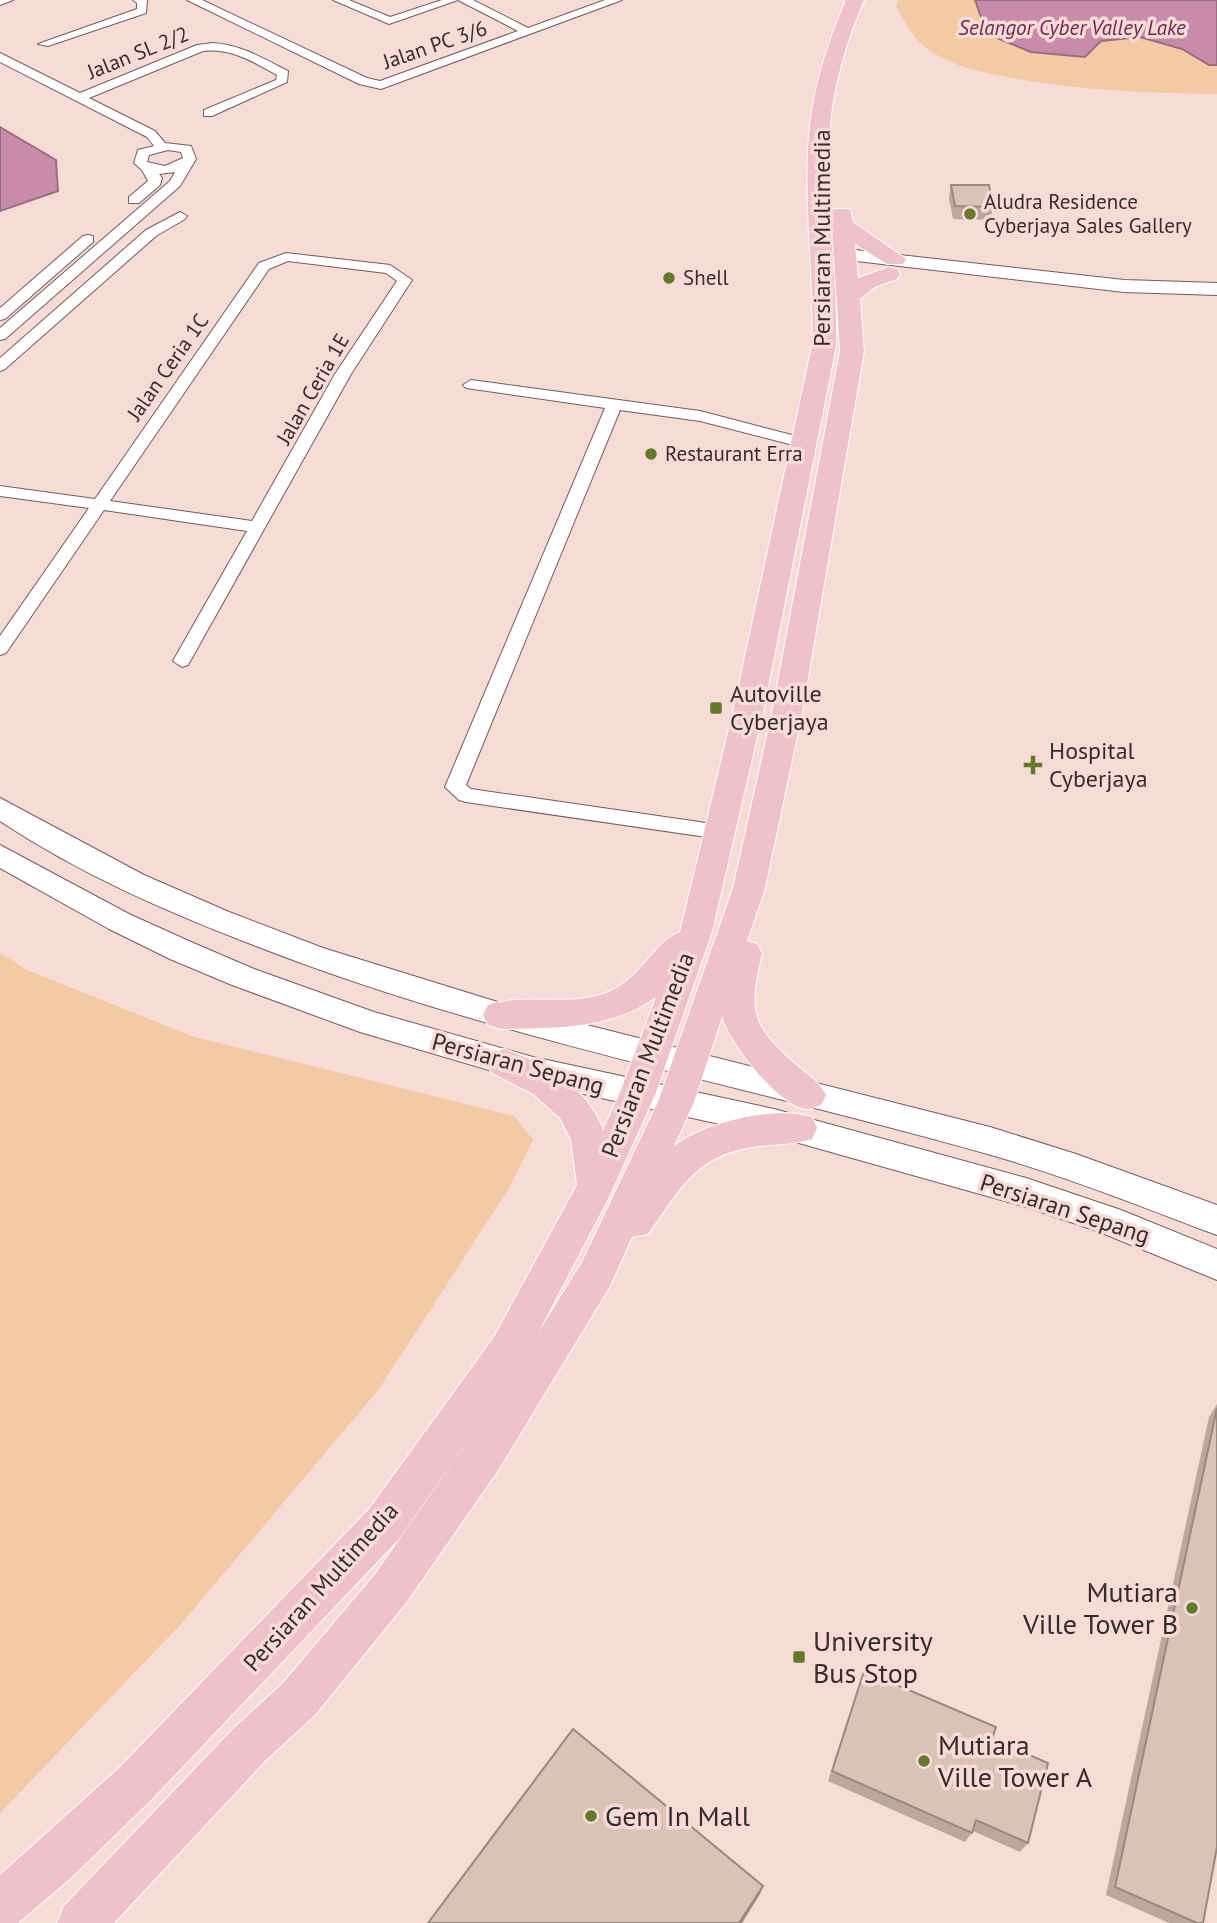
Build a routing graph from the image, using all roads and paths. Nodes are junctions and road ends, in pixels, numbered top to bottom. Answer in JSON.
{"nodes":[{"id":1,"x":7,"y":0,"type":"edge"},
{"id":2,"x":139,"y":0,"type":"edge"},
{"id":3,"x":193,"y":0,"type":"edge"},
{"id":4,"x":339,"y":0,"type":"edge"},
{"id":5,"x":453,"y":0,"type":"edge"},
{"id":6,"x":464,"y":0,"type":"edge"},
{"id":7,"x":616,"y":0,"type":"edge"},
{"id":8,"x":855,"y":0,"type":"edge"},
{"id":9,"x":871,"y":0,"type":"edge"},
{"id":10,"x":0,"y":2,"type":"edge"},
{"id":11,"x":528,"y":33,"type":"junction"},
{"id":12,"x":44,"y":44,"type":"dead end"},
{"id":13,"x":0,"y":57,"type":"edge"},
{"id":14,"x":80,"y":97,"type":"junction"},
{"id":15,"x":208,"y":113,"type":"dead end"},
{"id":16,"x":161,"y":146,"type":"junction"},
{"id":17,"x":187,"y":162,"type":"junction"},
{"id":18,"x":148,"y":169,"type":"junction"},
{"id":19,"x":839,"y":175,"type":"dead end"},
{"id":20,"x":841,"y":199,"type":"dead end"},
{"id":21,"x":180,"y":216,"type":"dead end"},
{"id":22,"x":843,"y":225,"type":"junction"},
{"id":23,"x":892,"y":266,"type":"junction"},
{"id":24,"x":400,"y":274,"type":"joint"},
{"id":25,"x":848,"y":274,"type":"junction"},
{"id":26,"x":1217,"y":289,"type":"edge"},
{"id":27,"x":1217,"y":304,"type":"edge"},
{"id":28,"x":0,"y":316,"type":"edge"},
{"id":29,"x":0,"y":336,"type":"edge"},
{"id":30,"x":0,"y":366,"type":"edge"},
{"id":31,"x":471,"y":386,"type":"dead end"},
{"id":32,"x":614,"y":405,"type":"junction"},
{"id":33,"x":806,"y":443,"type":"junction"},
{"id":34,"x":0,"y":491,"type":"edge"},
{"id":35,"x":99,"y":504,"type":"junction"},
{"id":36,"x":258,"y":527,"type":"junction"},
{"id":37,"x":0,"y":649,"type":"edge"},
{"id":38,"x":182,"y":661,"type":"dead end"},
{"id":39,"x":0,"y":808,"type":"edge"},
{"id":40,"x":720,"y":832,"type":"junction"},
{"id":41,"x":0,"y":855,"type":"edge"},
{"id":42,"x":749,"y":888,"type":"junction"},
{"id":43,"x":696,"y":932,"type":"junction"},
{"id":44,"x":500,"y":1015,"type":"junction"},
{"id":45,"x":650,"y":1057,"type":"junction"},
{"id":46,"x":504,"y":1063,"type":"junction"},
{"id":47,"x":682,"y":1084,"type":"junction"},
{"id":48,"x":637,"y":1095,"type":"junction"},
{"id":49,"x":803,"y":1111,"type":"junction"},
{"id":50,"x":596,"y":1186,"type":"junction"},
{"id":51,"x":1217,"y":1220,"type":"edge"},
{"id":52,"x":1217,"y":1265,"type":"edge"},
{"id":53,"x":596,"y":1274,"type":"junction"},
{"id":54,"x":0,"y":1907,"type":"edge"},
{"id":55,"x":81,"y":1923,"type":"edge"}],
"edges":[{"from":1,"to":10,"type":"street"},
{"from":2,"to":12,"type":"street"},
{"from":3,"to":11,"type":"street","name":"Jalan PC 3/6"},
{"from":4,"to":5,"type":"street"},
{"from":6,"to":11,"type":"street"},
{"from":7,"to":11,"type":"street","name":"Jalan PC 3/6"},
{"from":8,"to":33,"type":"main road","name":"Persiaran Multimedia"},
{"from":9,"to":19,"type":"main road","name":"Persiaran Multimedia"},
{"from":13,"to":14,"type":"street"},
{"from":14,"to":15,"type":"street","name":"Jalan SL 2/2"},
{"from":14,"to":16,"type":"street"},
{"from":16,"to":17,"type":"street"},
{"from":16,"to":18,"type":"street"},
{"from":17,"to":18,"type":"street"},
{"from":17,"to":29,"type":"street"},
{"from":18,"to":28,"type":"street"},
{"from":20,"to":22,"type":"main road","name":"Persiaran Multimedia"},
{"from":21,"to":30,"type":"street"},
{"from":22,"to":23,"type":"main road"},
{"from":22,"to":25,"type":"main road","name":"Persiaran Multimedia"},
{"from":23,"to":25,"type":"street"},
{"from":23,"to":25,"type":"main road"},
{"from":23,"to":26,"type":"street"},
{"from":23,"to":27,"type":"street"},
{"from":24,"to":35,"type":"street","name":"Jalan Ceria 1C"},
{"from":24,"to":36,"type":"street","name":"Jalan Ceria 1E"},
{"from":25,"to":42,"type":"main road","name":"Persiaran Multimedia"},
{"from":31,"to":32,"type":"street"},
{"from":32,"to":33,"type":"street"},
{"from":32,"to":40,"type":"street"},
{"from":33,"to":40,"type":"main road","name":"Persiaran Multimedia"},
{"from":34,"to":35,"type":"street"},
{"from":35,"to":36,"type":"street"},
{"from":35,"to":37,"type":"street","name":"Jalan Ceria 1C"},
{"from":36,"to":38,"type":"street"},
{"from":39,"to":44,"type":"street","name":"Persiaran Sepang"},
{"from":40,"to":43,"type":"main road","name":"Persiaran Multimedia"},
{"from":41,"to":46,"type":"street","name":"Persiaran Sepang"},
{"from":42,"to":47,"type":"main road","name":"Persiaran Multimedia"},
{"from":42,"to":49,"type":"main road"},
{"from":43,"to":44,"type":"main road"},
{"from":43,"to":45,"type":"main road","name":"Persiaran Multimedia"},
{"from":44,"to":45,"type":"street","name":"Persiaran Sepang"},
{"from":45,"to":47,"type":"street","name":"Persiaran Sepang"},
{"from":45,"to":48,"type":"main road","name":"Persiaran Multimedia"},
{"from":46,"to":48,"type":"street","name":"Persiaran Sepang"},
{"from":46,"to":50,"type":"main road"},
{"from":47,"to":48,"type":"street","name":"Persiaran Sepang"},
{"from":47,"to":49,"type":"street","name":"Persiaran Sepang"},
{"from":47,"to":53,"type":"main road","name":"Persiaran Multimedia"},
{"from":48,"to":50,"type":"main road","name":"Persiaran Multimedia"},
{"from":49,"to":51,"type":"street","name":"Persiaran Sepang"},
{"from":49,"to":52,"type":"street","name":"Persiaran Sepang"},
{"from":49,"to":53,"type":"main road"},
{"from":50,"to":54,"type":"main road","name":"Persiaran Multimedia"},
{"from":53,"to":55,"type":"main road","name":"Persiaran Multimedia"}]}
